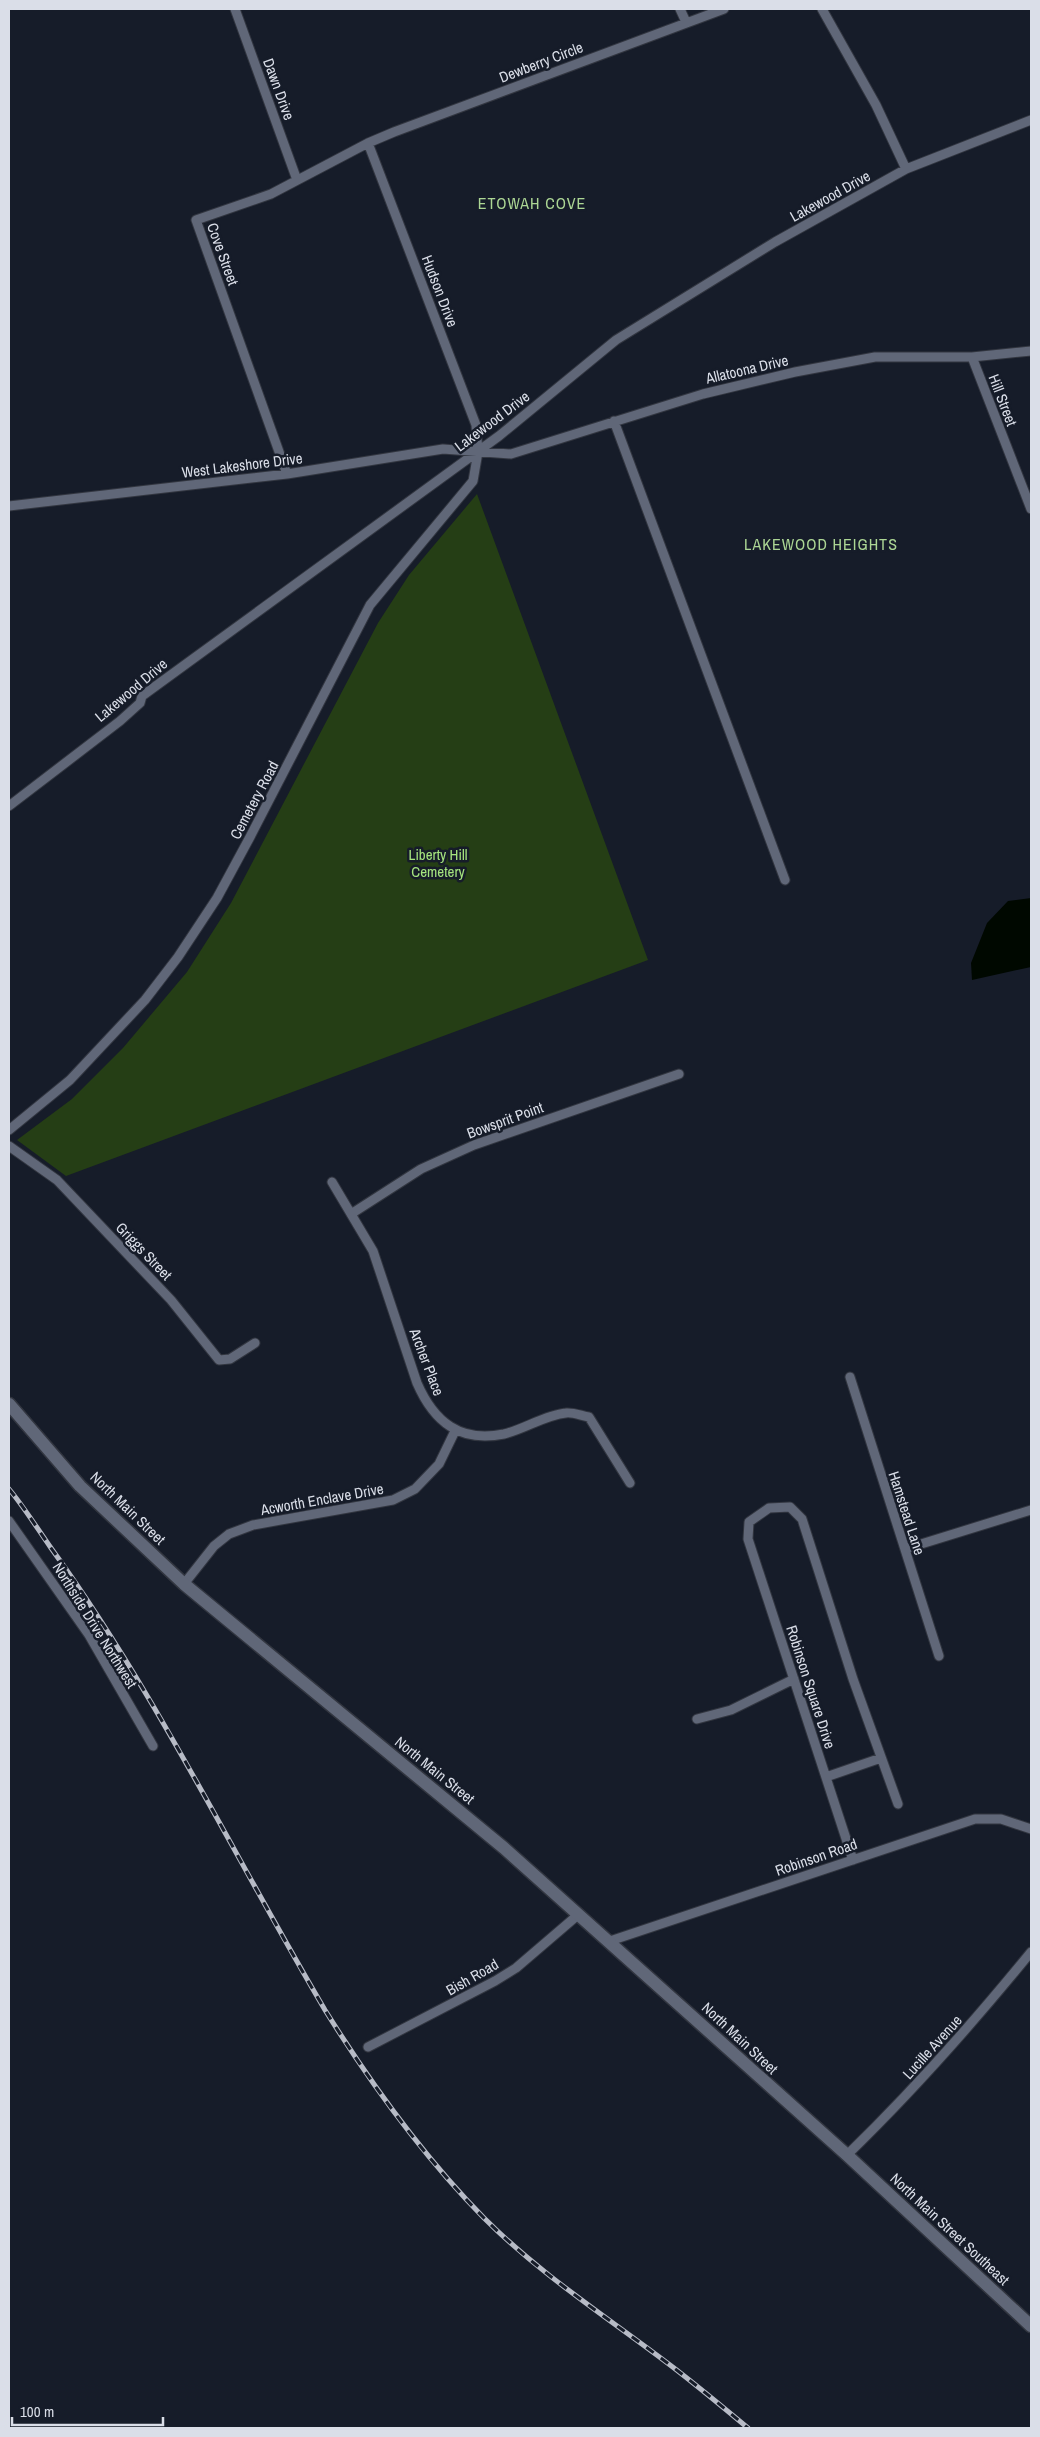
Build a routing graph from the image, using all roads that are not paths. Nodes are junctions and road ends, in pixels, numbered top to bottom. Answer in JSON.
{"nodes":[{"id":1,"x":235,"y":9,"type":"edge"},
{"id":2,"x":680,"y":9,"type":"edge"},
{"id":3,"x":724,"y":9,"type":"edge"},
{"id":4,"x":822,"y":9,"type":"edge"},
{"id":5,"x":686,"y":22,"type":"junction"},
{"id":6,"x":1031,"y":120,"type":"edge"},
{"id":7,"x":368,"y":143,"type":"junction"},
{"id":8,"x":906,"y":169,"type":"junction"},
{"id":9,"x":297,"y":180,"type":"junction"},
{"id":10,"x":1031,"y":351,"type":"edge"},
{"id":11,"x":972,"y":357,"type":"junction"},
{"id":12,"x":614,"y":421,"type":"junction"},
{"id":13,"x":478,"y":452,"type":"junction"},
{"id":14,"x":287,"y":474,"type":"junction"},
{"id":15,"x":9,"y":506,"type":"edge"},
{"id":16,"x":1031,"y":509,"type":"edge"},
{"id":17,"x":9,"y":806,"type":"edge"},
{"id":18,"x":785,"y":880,"type":"dead end"},
{"id":19,"x":680,"y":1074,"type":"dead end"},
{"id":20,"x":9,"y":1130,"type":"edge"},
{"id":21,"x":9,"y":1146,"type":"edge"},
{"id":22,"x":332,"y":1182,"type":"dead end"},
{"id":23,"x":351,"y":1214,"type":"junction"},
{"id":24,"x":255,"y":1343,"type":"dead end"},
{"id":25,"x":850,"y":1378,"type":"dead end"},
{"id":26,"x":9,"y":1404,"type":"edge"},
{"id":27,"x":455,"y":1432,"type":"junction"},
{"id":28,"x":630,"y":1483,"type":"dead end"},
{"id":29,"x":1031,"y":1510,"type":"edge"},
{"id":30,"x":9,"y":1521,"type":"edge"},
{"id":31,"x":905,"y":1549,"type":"junction"},
{"id":32,"x":184,"y":1584,"type":"junction"},
{"id":33,"x":939,"y":1656,"type":"dead end"},
{"id":34,"x":794,"y":1679,"type":"junction"},
{"id":35,"x":697,"y":1719,"type":"dead end"},
{"id":36,"x":153,"y":1746,"type":"dead end"},
{"id":37,"x":881,"y":1758,"type":"junction"},
{"id":38,"x":826,"y":1777,"type":"junction"},
{"id":39,"x":898,"y":1804,"type":"dead end"},
{"id":40,"x":1031,"y":1829,"type":"edge"},
{"id":41,"x":853,"y":1860,"type":"junction"},
{"id":42,"x":579,"y":1914,"type":"junction"},
{"id":43,"x":610,"y":1941,"type":"junction"},
{"id":44,"x":1031,"y":1952,"type":"edge"},
{"id":45,"x":368,"y":2047,"type":"dead end"},
{"id":46,"x":847,"y":2155,"type":"junction"},
{"id":47,"x":1031,"y":2326,"type":"edge"}],
"edges":[{"from":1,"to":9,"type":"street","name":"Dawn Drive"},
{"from":2,"to":5,"type":"street"},
{"from":3,"to":5,"type":"street","name":"Dewberry Circle"},
{"from":4,"to":8,"type":"street"},
{"from":5,"to":7,"type":"street","name":"Dewberry Circle"},
{"from":6,"to":8,"type":"street","name":"Lakewood Drive"},
{"from":7,"to":9,"type":"street","name":"Cove Street"},
{"from":7,"to":13,"type":"street","name":"Hudson Drive"},
{"from":8,"to":13,"type":"street","name":"Lakewood Drive"},
{"from":9,"to":14,"type":"street","name":"Cove Street"},
{"from":10,"to":11,"type":"street","name":"Allatoona Drive"},
{"from":11,"to":12,"type":"street","name":"Allatoona Drive"},
{"from":11,"to":16,"type":"street","name":"Hill Street"},
{"from":12,"to":13,"type":"street","name":"Allatoona Drive"},
{"from":12,"to":18,"type":"street"},
{"from":13,"to":14,"type":"street","name":"West Lakeshore Drive"},
{"from":13,"to":17,"type":"street","name":"Lakewood Drive"},
{"from":13,"to":20,"type":"street","name":"Cemetery Road"},
{"from":14,"to":15,"type":"street","name":"West Lakeshore Drive"},
{"from":19,"to":23,"type":"street","name":"Bowsprit Point"},
{"from":21,"to":24,"type":"street","name":"Griggs Street"},
{"from":22,"to":23,"type":"street","name":"Archer Place"},
{"from":23,"to":27,"type":"street","name":"Archer Place"},
{"from":25,"to":31,"type":"street","name":"Hamstead Lane"},
{"from":26,"to":32,"type":"main road","name":"North Main Street"},
{"from":27,"to":28,"type":"street"},
{"from":27,"to":32,"type":"street","name":"Acworth Enclave Drive"},
{"from":29,"to":31,"type":"street"},
{"from":30,"to":36,"type":"street","name":"Northside Drive Northwest"},
{"from":31,"to":33,"type":"street","name":"Hamstead Lane"},
{"from":32,"to":42,"type":"main road","name":"North Main Street"},
{"from":34,"to":35,"type":"street"},
{"from":34,"to":37,"type":"street","name":"Robinson Square Drive"},
{"from":34,"to":38,"type":"street","name":"Robinson Square Drive"},
{"from":37,"to":38,"type":"street"},
{"from":37,"to":39,"type":"street"},
{"from":38,"to":41,"type":"street","name":"Robinson Square Drive"},
{"from":40,"to":41,"type":"street","name":"Robinson Road"},
{"from":41,"to":43,"type":"street","name":"Robinson Road"},
{"from":42,"to":43,"type":"main road","name":"North Main Street"},
{"from":42,"to":45,"type":"street","name":"Bish Road"},
{"from":43,"to":46,"type":"main road","name":"North Main Street"},
{"from":44,"to":46,"type":"street","name":"Lucille Avenue"},
{"from":46,"to":47,"type":"main road","name":"North Main Street Southeast"}]}
